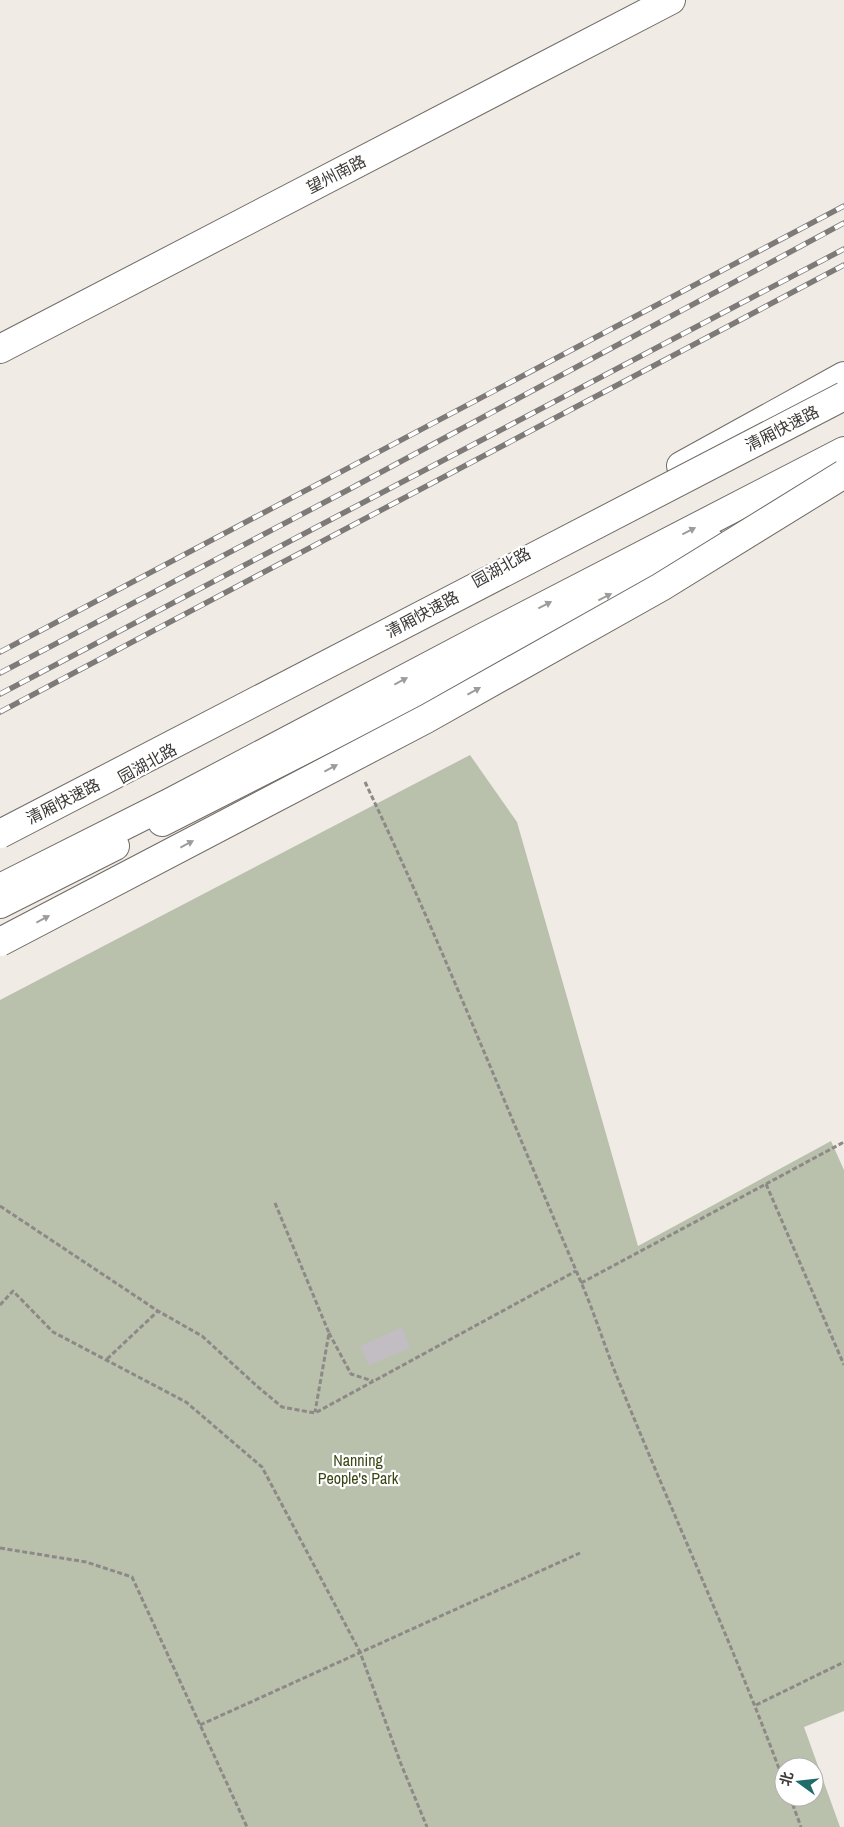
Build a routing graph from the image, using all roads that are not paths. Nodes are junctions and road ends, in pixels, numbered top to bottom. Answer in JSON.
{"nodes":[{"id":1,"x":671,"y":0,"type":"edge"},
{"id":2,"x":0,"y":349,"type":"edge"},
{"id":3,"x":844,"y":376,"type":"edge"},
{"id":4,"x":844,"y":396,"type":"edge"},
{"id":5,"x":844,"y":451,"type":"edge"},
{"id":6,"x":844,"y":475,"type":"edge"},
{"id":7,"x":0,"y":834,"type":"edge"},
{"id":8,"x":0,"y":845,"type":"edge"},
{"id":9,"x":0,"y":888,"type":"edge"},
{"id":10,"x":0,"y":904,"type":"edge"},
{"id":11,"x":0,"y":942,"type":"edge"}],
"edges":[{"from":1,"to":2,"type":"main road","name":"望州南路"},
{"from":3,"to":8,"type":"main road","name":"园湖北路"},
{"from":4,"to":7,"type":"main road","name":"清厢快速路","bridge":true},
{"from":9,"to":5,"type":"main road","one_way":true},
{"from":10,"to":6,"type":"main road","one_way":true},
{"from":11,"to":6,"type":"main road","one_way":true,"bridge":true}]}
